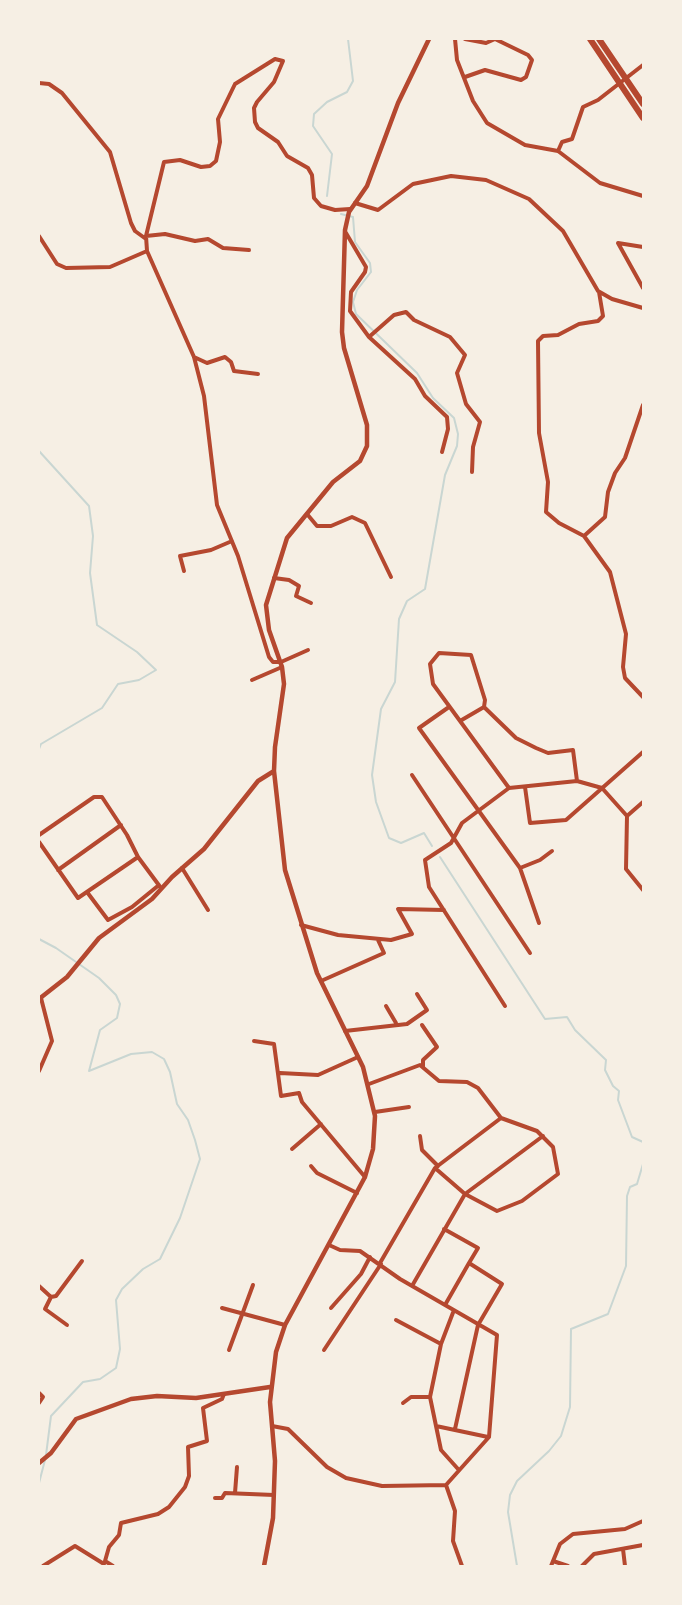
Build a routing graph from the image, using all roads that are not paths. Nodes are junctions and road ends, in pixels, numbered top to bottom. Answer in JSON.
{"nodes":[{"id":1,"x":429,"y":39,"type":"edge"},
{"id":2,"x":455,"y":39,"type":"edge"},
{"id":3,"x":465,"y":39,"type":"edge"},
{"id":4,"x":590,"y":39,"type":"edge"},
{"id":5,"x":599,"y":39,"type":"edge"},
{"id":6,"x":643,"y":65,"type":"edge"},
{"id":7,"x":465,"y":77,"type":"junction"},
{"id":8,"x":622,"y":80,"type":"junction"},
{"id":9,"x":39,"y":83,"type":"edge"},
{"id":10,"x":643,"y":104,"type":"edge"},
{"id":11,"x":643,"y":118,"type":"edge"},
{"id":12,"x":558,"y":152,"type":"junction"},
{"id":13,"x":643,"y":196,"type":"edge"},
{"id":14,"x":354,"y":203,"type":"junction"},
{"id":15,"x":349,"y":210,"type":"junction"},
{"id":16,"x":345,"y":230,"type":"junction"},
{"id":17,"x":39,"y":236,"type":"edge"},
{"id":18,"x":146,"y":237,"type":"junction"},
{"id":19,"x":643,"y":247,"type":"edge"},
{"id":20,"x":249,"y":250,"type":"dead end"},
{"id":21,"x":147,"y":251,"type":"junction"},
{"id":22,"x":643,"y":288,"type":"edge"},
{"id":23,"x":598,"y":291,"type":"junction"},
{"id":24,"x":643,"y":308,"type":"edge"},
{"id":25,"x":369,"y":337,"type":"junction"},
{"id":26,"x":194,"y":357,"type":"junction"},
{"id":27,"x":258,"y":374,"type":"dead end"},
{"id":28,"x":643,"y":405,"type":"edge"},
{"id":29,"x":442,"y":452,"type":"dead end"},
{"id":30,"x":472,"y":472,"type":"dead end"},
{"id":31,"x":307,"y":514,"type":"junction"},
{"id":32,"x":584,"y":536,"type":"junction"},
{"id":33,"x":232,"y":541,"type":"junction"},
{"id":34,"x":184,"y":571,"type":"dead end"},
{"id":35,"x":392,"y":577,"type":"dead end"},
{"id":36,"x":273,"y":578,"type":"junction"},
{"id":37,"x":311,"y":603,"type":"dead end"},
{"id":38,"x":308,"y":650,"type":"dead end"},
{"id":39,"x":281,"y":665,"type":"junction"},
{"id":40,"x":252,"y":680,"type":"dead end"},
{"id":41,"x":643,"y":697,"type":"edge"},
{"id":42,"x":449,"y":707,"type":"junction"},
{"id":43,"x":484,"y":707,"type":"junction"},
{"id":44,"x":460,"y":721,"type":"junction"},
{"id":45,"x":643,"y":752,"type":"edge"},
{"id":46,"x":274,"y":771,"type":"junction"},
{"id":47,"x":412,"y":775,"type":"dead end"},
{"id":48,"x":577,"y":781,"type":"junction"},
{"id":49,"x":525,"y":786,"type":"junction"},
{"id":50,"x":509,"y":788,"type":"junction"},
{"id":51,"x":602,"y":788,"type":"junction"},
{"id":52,"x":643,"y":802,"type":"edge"},
{"id":53,"x":479,"y":809,"type":"junction"},
{"id":54,"x":627,"y":816,"type":"junction"},
{"id":55,"x":121,"y":825,"type":"junction"},
{"id":56,"x":39,"y":835,"type":"edge"},
{"id":57,"x":456,"y":837,"type":"junction"},
{"id":58,"x":39,"y":842,"type":"edge"},
{"id":59,"x":552,"y":851,"type":"dead end"},
{"id":60,"x":138,"y":857,"type":"junction"},
{"id":61,"x":182,"y":868,"type":"junction"},
{"id":62,"x":520,"y":868,"type":"junction"},
{"id":63,"x":58,"y":870,"type":"junction"},
{"id":64,"x":160,"y":887,"type":"junction"},
{"id":65,"x":643,"y":890,"type":"edge"},
{"id":66,"x":87,"y":892,"type":"junction"},
{"id":67,"x":208,"y":910,"type":"dead end"},
{"id":68,"x":444,"y":910,"type":"junction"},
{"id":69,"x":539,"y":923,"type":"dead end"},
{"id":70,"x":301,"y":925,"type":"junction"},
{"id":71,"x":378,"y":940,"type":"junction"},
{"id":72,"x":530,"y":953,"type":"dead end"},
{"id":73,"x":321,"y":981,"type":"junction"},
{"id":74,"x":417,"y":994,"type":"dead end"},
{"id":75,"x":40,"y":999,"type":"edge"},
{"id":76,"x":386,"y":1006,"type":"dead end"},
{"id":77,"x":505,"y":1006,"type":"dead end"},
{"id":78,"x":396,"y":1023,"type":"junction"},
{"id":79,"x":422,"y":1025,"type":"dead end"},
{"id":80,"x":345,"y":1031,"type":"junction"},
{"id":81,"x":254,"y":1041,"type":"dead end"},
{"id":82,"x":358,"y":1057,"type":"junction"},
{"id":83,"x":423,"y":1067,"type":"junction"},
{"id":84,"x":39,"y":1071,"type":"edge"},
{"id":85,"x":280,"y":1073,"type":"junction"},
{"id":86,"x":369,"y":1084,"type":"junction"},
{"id":87,"x":409,"y":1107,"type":"dead end"},
{"id":88,"x":375,"y":1113,"type":"junction"},
{"id":89,"x":501,"y":1118,"type":"junction"},
{"id":90,"x":321,"y":1124,"type":"junction"},
{"id":91,"x":420,"y":1136,"type":"dead end"},
{"id":92,"x":543,"y":1136,"type":"junction"},
{"id":93,"x":292,"y":1149,"type":"dead end"},
{"id":94,"x":311,"y":1166,"type":"dead end"},
{"id":95,"x":436,"y":1167,"type":"junction"},
{"id":96,"x":365,"y":1176,"type":"junction"},
{"id":97,"x":357,"y":1193,"type":"junction"},
{"id":98,"x":465,"y":1194,"type":"junction"},
{"id":99,"x":444,"y":1228,"type":"junction"},
{"id":100,"x":328,"y":1245,"type":"junction"},
{"id":101,"x":370,"y":1257,"type":"junction"},
{"id":102,"x":82,"y":1261,"type":"dead end"},
{"id":103,"x":380,"y":1263,"type":"junction"},
{"id":104,"x":470,"y":1263,"type":"junction"},
{"id":105,"x":253,"y":1285,"type":"dead end"},
{"id":106,"x":39,"y":1286,"type":"edge"},
{"id":107,"x":412,"y":1286,"type":"junction"},
{"id":108,"x":51,"y":1297,"type":"junction"},
{"id":109,"x":445,"y":1305,"type":"junction"},
{"id":110,"x":222,"y":1308,"type":"dead end"},
{"id":111,"x":331,"y":1308,"type":"dead end"},
{"id":112,"x":454,"y":1310,"type":"junction"},
{"id":113,"x":245,"y":1313,"type":"junction"},
{"id":114,"x":396,"y":1320,"type":"dead end"},
{"id":115,"x":67,"y":1325,"type":"dead end"},
{"id":116,"x":285,"y":1325,"type":"junction"},
{"id":117,"x":478,"y":1325,"type":"junction"},
{"id":118,"x":441,"y":1344,"type":"junction"},
{"id":119,"x":229,"y":1350,"type":"dead end"},
{"id":120,"x":324,"y":1350,"type":"dead end"},
{"id":121,"x":270,"y":1388,"type":"junction"},
{"id":122,"x":39,"y":1393,"type":"edge"},
{"id":123,"x":225,"y":1394,"type":"junction"},
{"id":124,"x":430,"y":1397,"type":"junction"},
{"id":125,"x":39,"y":1403,"type":"edge"},
{"id":126,"x":403,"y":1403,"type":"dead end"},
{"id":127,"x":271,"y":1426,"type":"junction"},
{"id":128,"x":436,"y":1426,"type":"junction"},
{"id":129,"x":454,"y":1429,"type":"junction"},
{"id":130,"x":489,"y":1437,"type":"junction"},
{"id":131,"x":39,"y":1463,"type":"edge"},
{"id":132,"x":237,"y":1467,"type":"dead end"},
{"id":133,"x":458,"y":1469,"type":"junction"},
{"id":134,"x":446,"y":1485,"type":"junction"},
{"id":135,"x":236,"y":1493,"type":"junction"},
{"id":136,"x":274,"y":1495,"type":"junction"},
{"id":137,"x":215,"y":1498,"type":"dead end"},
{"id":138,"x":643,"y":1521,"type":"edge"},
{"id":139,"x":643,"y":1545,"type":"edge"},
{"id":140,"x":623,"y":1549,"type":"junction"},
{"id":141,"x":552,"y":1563,"type":"edge"},
{"id":142,"x":104,"y":1564,"type":"edge"},
{"id":143,"x":43,"y":1566,"type":"edge"},
{"id":144,"x":113,"y":1566,"type":"edge"},
{"id":145,"x":264,"y":1566,"type":"edge"},
{"id":146,"x":462,"y":1566,"type":"edge"},
{"id":147,"x":568,"y":1566,"type":"edge"},
{"id":148,"x":582,"y":1566,"type":"edge"},
{"id":149,"x":626,"y":1566,"type":"edge"}],
"edges":[{"from":1,"to":14,"type":"street"},
{"from":2,"to":7,"type":"street"},
{"from":3,"to":7,"type":"street"},
{"from":4,"to":8,"type":"main road"},
{"from":5,"to":8,"type":"main road"},
{"from":6,"to":8,"type":"street"},
{"from":7,"to":12,"type":"street"},
{"from":8,"to":10,"type":"main road"},
{"from":8,"to":11,"type":"main road"},
{"from":8,"to":12,"type":"street"},
{"from":9,"to":18,"type":"street"},
{"from":12,"to":13,"type":"street"},
{"from":14,"to":15,"type":"street"},
{"from":14,"to":23,"type":"street"},
{"from":15,"to":16,"type":"street"},
{"from":15,"to":18,"type":"street"},
{"from":16,"to":25,"type":"street"},
{"from":16,"to":31,"type":"street"},
{"from":17,"to":21,"type":"street"},
{"from":18,"to":20,"type":"street"},
{"from":18,"to":21,"type":"street"},
{"from":19,"to":22,"type":"street"},
{"from":21,"to":26,"type":"street"},
{"from":23,"to":24,"type":"street"},
{"from":23,"to":32,"type":"street"},
{"from":25,"to":29,"type":"street"},
{"from":25,"to":30,"type":"street"},
{"from":26,"to":27,"type":"street"},
{"from":26,"to":33,"type":"street"},
{"from":28,"to":32,"type":"street"},
{"from":31,"to":35,"type":"street"},
{"from":31,"to":36,"type":"street"},
{"from":32,"to":41,"type":"street"},
{"from":33,"to":34,"type":"street"},
{"from":33,"to":39,"type":"street"},
{"from":36,"to":37,"type":"street"},
{"from":36,"to":39,"type":"street"},
{"from":38,"to":39,"type":"street"},
{"from":39,"to":40,"type":"street"},
{"from":39,"to":46,"type":"street"},
{"from":42,"to":43,"type":"street"},
{"from":42,"to":44,"type":"street"},
{"from":42,"to":53,"type":"street"},
{"from":43,"to":44,"type":"street"},
{"from":43,"to":48,"type":"street"},
{"from":44,"to":50,"type":"street"},
{"from":45,"to":51,"type":"street"},
{"from":46,"to":61,"type":"street"},
{"from":46,"to":70,"type":"street"},
{"from":47,"to":57,"type":"street"},
{"from":48,"to":49,"type":"street"},
{"from":48,"to":51,"type":"street"},
{"from":49,"to":50,"type":"street"},
{"from":49,"to":51,"type":"street"},
{"from":50,"to":53,"type":"street"},
{"from":51,"to":54,"type":"street"},
{"from":52,"to":54,"type":"street"},
{"from":53,"to":57,"type":"street"},
{"from":53,"to":62,"type":"street"},
{"from":54,"to":65,"type":"street"},
{"from":55,"to":56,"type":"street"},
{"from":55,"to":60,"type":"street"},
{"from":55,"to":63,"type":"street"},
{"from":57,"to":68,"type":"street"},
{"from":57,"to":72,"type":"street"},
{"from":58,"to":63,"type":"street"},
{"from":59,"to":62,"type":"street"},
{"from":60,"to":64,"type":"street"},
{"from":60,"to":66,"type":"street"},
{"from":61,"to":64,"type":"street"},
{"from":61,"to":67,"type":"street"},
{"from":62,"to":69,"type":"street"},
{"from":63,"to":66,"type":"street"},
{"from":64,"to":66,"type":"street"},
{"from":64,"to":75,"type":"street"},
{"from":68,"to":71,"type":"street"},
{"from":68,"to":77,"type":"street"},
{"from":70,"to":71,"type":"street"},
{"from":70,"to":73,"type":"street"},
{"from":71,"to":73,"type":"street"},
{"from":73,"to":80,"type":"street"},
{"from":74,"to":78,"type":"street"},
{"from":75,"to":84,"type":"street"},
{"from":76,"to":78,"type":"street"},
{"from":78,"to":80,"type":"street"},
{"from":79,"to":83,"type":"street"},
{"from":80,"to":82,"type":"street"},
{"from":81,"to":85,"type":"street"},
{"from":82,"to":85,"type":"street"},
{"from":82,"to":86,"type":"street"},
{"from":83,"to":86,"type":"street"},
{"from":83,"to":89,"type":"street"},
{"from":85,"to":90,"type":"street"},
{"from":86,"to":88,"type":"street"},
{"from":87,"to":88,"type":"street"},
{"from":88,"to":96,"type":"street"},
{"from":89,"to":92,"type":"street"},
{"from":89,"to":95,"type":"street"},
{"from":90,"to":93,"type":"street"},
{"from":90,"to":96,"type":"street"},
{"from":91,"to":95,"type":"street"},
{"from":92,"to":98,"type":"street"},
{"from":92,"to":98,"type":"street"},
{"from":94,"to":97,"type":"street"},
{"from":95,"to":98,"type":"street"},
{"from":95,"to":103,"type":"street"},
{"from":96,"to":97,"type":"street"},
{"from":97,"to":100,"type":"street"},
{"from":98,"to":99,"type":"street"},
{"from":99,"to":104,"type":"street"},
{"from":99,"to":107,"type":"street"},
{"from":100,"to":101,"type":"street"},
{"from":100,"to":116,"type":"street"},
{"from":101,"to":103,"type":"street"},
{"from":101,"to":111,"type":"street"},
{"from":102,"to":108,"type":"street"},
{"from":103,"to":107,"type":"street"},
{"from":103,"to":120,"type":"street"},
{"from":104,"to":109,"type":"street"},
{"from":104,"to":117,"type":"street"},
{"from":105,"to":113,"type":"street"},
{"from":106,"to":108,"type":"street"},
{"from":107,"to":109,"type":"street"},
{"from":108,"to":115,"type":"street"},
{"from":109,"to":112,"type":"street"},
{"from":110,"to":113,"type":"street"},
{"from":112,"to":117,"type":"street"},
{"from":112,"to":118,"type":"street"},
{"from":113,"to":116,"type":"street"},
{"from":113,"to":119,"type":"street"},
{"from":114,"to":118,"type":"street"},
{"from":116,"to":121,"type":"street"},
{"from":117,"to":129,"type":"street"},
{"from":117,"to":130,"type":"street"},
{"from":118,"to":124,"type":"street"},
{"from":121,"to":123,"type":"street"},
{"from":121,"to":127,"type":"street"},
{"from":122,"to":125,"type":"street"},
{"from":123,"to":131,"type":"street"},
{"from":123,"to":142,"type":"street"},
{"from":124,"to":126,"type":"street"},
{"from":124,"to":128,"type":"street"},
{"from":127,"to":134,"type":"street"},
{"from":127,"to":136,"type":"street"},
{"from":128,"to":129,"type":"street"},
{"from":128,"to":133,"type":"street"},
{"from":129,"to":130,"type":"street"},
{"from":130,"to":133,"type":"street"},
{"from":132,"to":135,"type":"street"},
{"from":133,"to":134,"type":"street"},
{"from":134,"to":146,"type":"street"},
{"from":135,"to":136,"type":"street"},
{"from":135,"to":137,"type":"street"},
{"from":136,"to":145,"type":"street"},
{"from":138,"to":141,"type":"street"},
{"from":139,"to":140,"type":"street"},
{"from":140,"to":148,"type":"street"},
{"from":140,"to":149,"type":"street"},
{"from":141,"to":147,"type":"street"},
{"from":142,"to":143,"type":"street"},
{"from":142,"to":144,"type":"street"}]}
